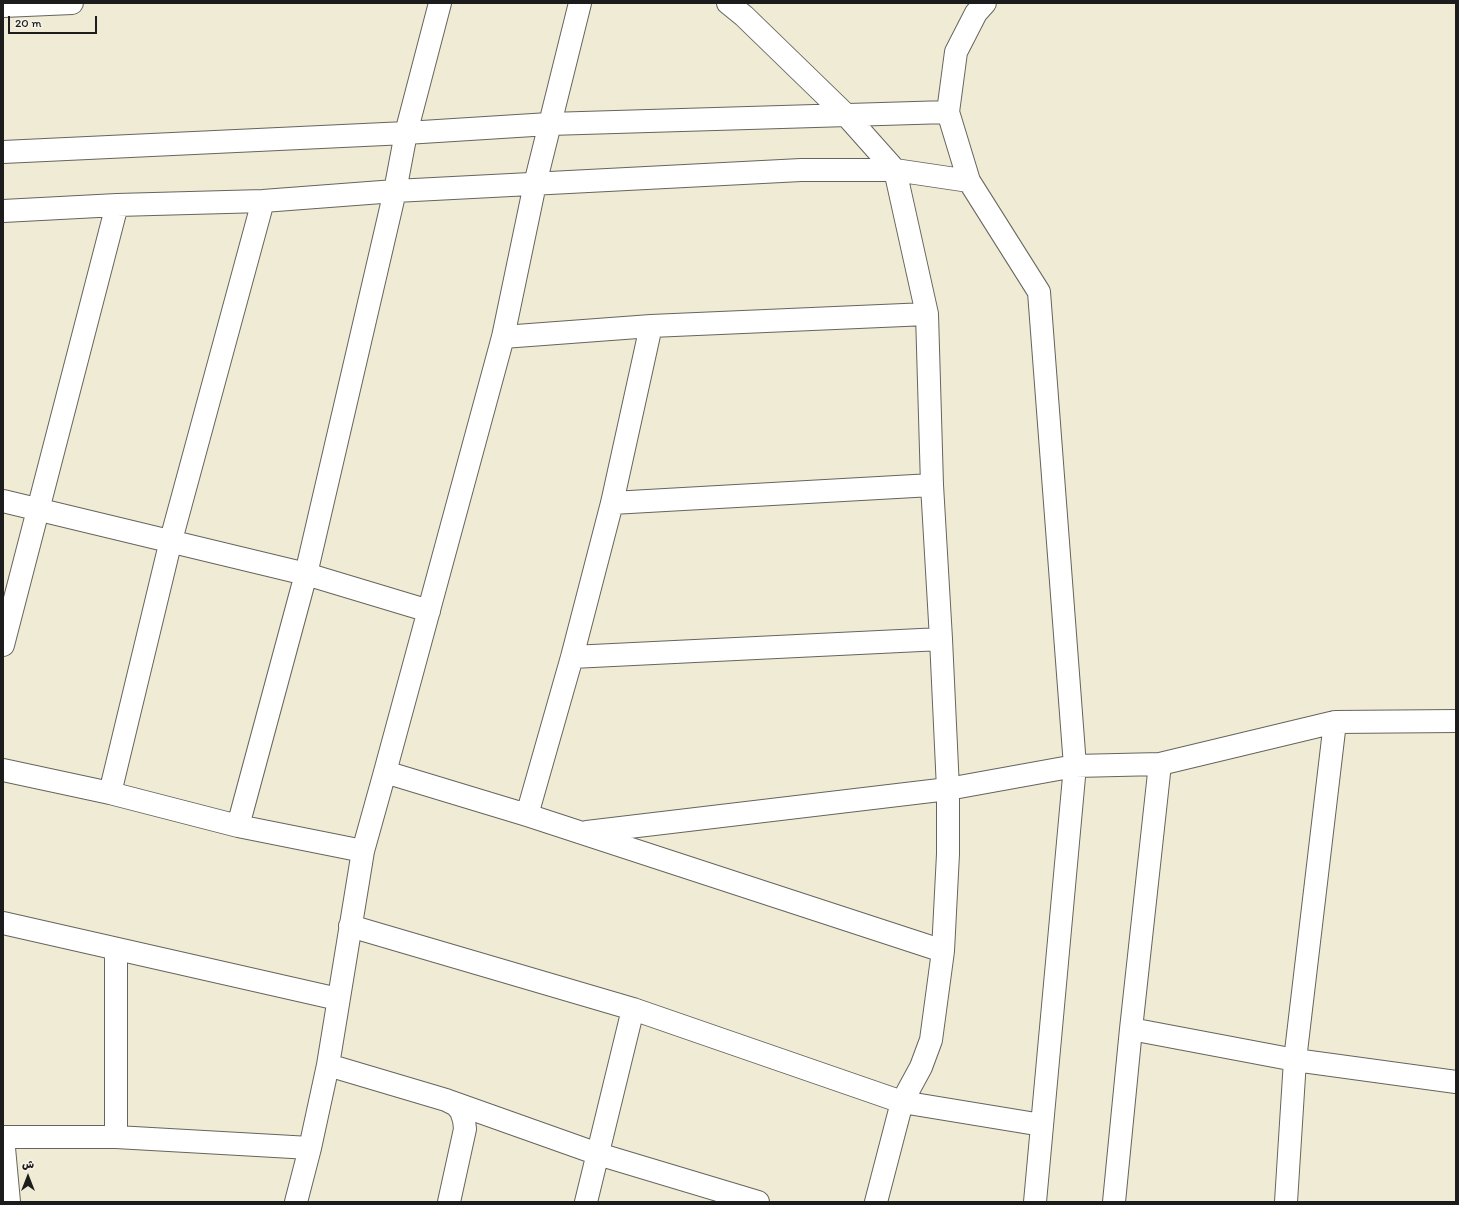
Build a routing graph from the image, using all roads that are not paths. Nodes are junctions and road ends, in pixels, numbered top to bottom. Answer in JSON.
{"nodes":[{"id":1,"x":72,"y":3,"type":"edge"},
{"id":2,"x":440,"y":3,"type":"edge"},
{"id":3,"x":580,"y":3,"type":"edge"},
{"id":4,"x":985,"y":3,"type":"edge"},
{"id":5,"x":3,"y":6,"type":"edge"},
{"id":6,"x":740,"y":7,"type":"edge"},
{"id":7,"x":948,"y":112,"type":"junction"},
{"id":8,"x":846,"y":115,"type":"junction"},
{"id":9,"x":549,"y":124,"type":"junction"},
{"id":10,"x":406,"y":133,"type":"junction"},
{"id":11,"x":3,"y":152,"type":"edge"},
{"id":12,"x":895,"y":170,"type":"junction"},
{"id":13,"x":969,"y":181,"type":"junction"},
{"id":14,"x":535,"y":184,"type":"junction"},
{"id":15,"x":395,"y":191,"type":"junction"},
{"id":16,"x":263,"y":201,"type":"junction"},
{"id":17,"x":117,"y":205,"type":"junction"},
{"id":18,"x":3,"y":211,"type":"edge"},
{"id":19,"x":927,"y":314,"type":"junction"},
{"id":20,"x":650,"y":326,"type":"junction"},
{"id":21,"x":503,"y":337,"type":"junction"},
{"id":22,"x":932,"y":485,"type":"junction"},
{"id":23,"x":3,"y":500,"type":"edge"},
{"id":24,"x":612,"y":503,"type":"junction"},
{"id":25,"x":39,"y":509,"type":"junction"},
{"id":26,"x":171,"y":540,"type":"junction"},
{"id":27,"x":306,"y":574,"type":"junction"},
{"id":28,"x":429,"y":611,"type":"junction"},
{"id":29,"x":941,"y":639,"type":"junction"},
{"id":30,"x":3,"y":645,"type":"edge"},
{"id":31,"x":572,"y":657,"type":"junction"},
{"id":32,"x":1456,"y":721,"type":"edge"},
{"id":33,"x":1335,"y":722,"type":"junction"},
{"id":34,"x":1160,"y":764,"type":"junction"},
{"id":35,"x":1075,"y":766,"type":"junction"},
{"id":36,"x":3,"y":770,"type":"edge"},
{"id":37,"x":385,"y":772,"type":"junction"},
{"id":38,"x":948,"y":789,"type":"junction"},
{"id":39,"x":110,"y":793,"type":"junction"},
{"id":40,"x":526,"y":815,"type":"junction"},
{"id":41,"x":238,"y":826,"type":"junction"},
{"id":42,"x":580,"y":832,"type":"junction"},
{"id":43,"x":363,"y":851,"type":"junction"},
{"id":44,"x":3,"y":924,"type":"edge"},
{"id":45,"x":350,"y":926,"type":"junction"},
{"id":46,"x":116,"y":948,"type":"junction"},
{"id":47,"x":943,"y":951,"type":"junction"},
{"id":48,"x":338,"y":1000,"type":"junction"},
{"id":49,"x":633,"y":1009,"type":"junction"},
{"id":50,"x":1130,"y":1029,"type":"junction"},
{"id":51,"x":1295,"y":1060,"type":"junction"},
{"id":52,"x":328,"y":1065,"type":"junction"},
{"id":53,"x":1456,"y":1082,"type":"edge"},
{"id":54,"x":446,"y":1100,"type":"junction"},
{"id":55,"x":902,"y":1102,"type":"junction"},
{"id":56,"x":1042,"y":1125,"type":"junction"},
{"id":57,"x":3,"y":1137,"type":"edge"},
{"id":58,"x":116,"y":1137,"type":"junction"},
{"id":59,"x":310,"y":1148,"type":"junction"},
{"id":60,"x":598,"y":1154,"type":"junction"},
{"id":61,"x":1289,"y":1201,"type":"edge"},
{"id":62,"x":9,"y":1202,"type":"edge"},
{"id":63,"x":296,"y":1202,"type":"edge"},
{"id":64,"x":449,"y":1202,"type":"edge"},
{"id":65,"x":586,"y":1202,"type":"edge"},
{"id":66,"x":758,"y":1202,"type":"edge"},
{"id":67,"x":876,"y":1202,"type":"edge"},
{"id":68,"x":1035,"y":1202,"type":"edge"},
{"id":69,"x":1114,"y":1202,"type":"edge"}],
"edges":[{"from":1,"to":5,"type":"street"},
{"from":2,"to":10,"type":"street"},
{"from":3,"to":9,"type":"street"},
{"from":4,"to":7,"type":"street"},
{"from":6,"to":8,"type":"street"},
{"from":7,"to":8,"type":"street"},
{"from":7,"to":13,"type":"street"},
{"from":8,"to":9,"type":"street"},
{"from":8,"to":12,"type":"street"},
{"from":9,"to":10,"type":"street"},
{"from":9,"to":14,"type":"street"},
{"from":10,"to":11,"type":"street"},
{"from":10,"to":15,"type":"street"},
{"from":12,"to":13,"type":"street"},
{"from":12,"to":14,"type":"street"},
{"from":12,"to":19,"type":"street"},
{"from":13,"to":35,"type":"street"},
{"from":14,"to":15,"type":"street"},
{"from":14,"to":21,"type":"street"},
{"from":15,"to":16,"type":"street"},
{"from":15,"to":27,"type":"street"},
{"from":16,"to":17,"type":"street"},
{"from":16,"to":26,"type":"street"},
{"from":17,"to":18,"type":"street"},
{"from":17,"to":25,"type":"street"},
{"from":19,"to":20,"type":"street"},
{"from":19,"to":22,"type":"street"},
{"from":20,"to":21,"type":"street"},
{"from":20,"to":24,"type":"street"},
{"from":21,"to":28,"type":"street"},
{"from":22,"to":24,"type":"street"},
{"from":22,"to":29,"type":"street"},
{"from":23,"to":25,"type":"street"},
{"from":24,"to":31,"type":"street"},
{"from":25,"to":26,"type":"street"},
{"from":25,"to":30,"type":"street"},
{"from":26,"to":27,"type":"street"},
{"from":26,"to":39,"type":"street"},
{"from":27,"to":28,"type":"street"},
{"from":27,"to":41,"type":"street"},
{"from":28,"to":37,"type":"street"},
{"from":29,"to":31,"type":"street"},
{"from":29,"to":38,"type":"street"},
{"from":31,"to":40,"type":"street"},
{"from":32,"to":33,"type":"street"},
{"from":33,"to":34,"type":"street"},
{"from":33,"to":51,"type":"street"},
{"from":34,"to":35,"type":"street"},
{"from":34,"to":50,"type":"street"},
{"from":35,"to":38,"type":"street"},
{"from":35,"to":56,"type":"street"},
{"from":36,"to":39,"type":"street"},
{"from":37,"to":40,"type":"street"},
{"from":37,"to":43,"type":"street"},
{"from":38,"to":42,"type":"street"},
{"from":38,"to":47,"type":"street"},
{"from":39,"to":41,"type":"street"},
{"from":40,"to":42,"type":"street"},
{"from":41,"to":43,"type":"street"},
{"from":42,"to":47,"type":"street"},
{"from":43,"to":45,"type":"street"},
{"from":44,"to":46,"type":"street"},
{"from":45,"to":48,"type":"street"},
{"from":45,"to":49,"type":"street"},
{"from":46,"to":48,"type":"street"},
{"from":46,"to":58,"type":"street"},
{"from":47,"to":55,"type":"street"},
{"from":48,"to":52,"type":"street"},
{"from":49,"to":55,"type":"street"},
{"from":49,"to":60,"type":"street"},
{"from":50,"to":51,"type":"street"},
{"from":50,"to":69,"type":"street"},
{"from":51,"to":53,"type":"street"},
{"from":51,"to":61,"type":"street"},
{"from":52,"to":54,"type":"street"},
{"from":52,"to":59,"type":"street"},
{"from":54,"to":60,"type":"street"},
{"from":54,"to":64,"type":"street"},
{"from":55,"to":56,"type":"street"},
{"from":55,"to":67,"type":"street"},
{"from":56,"to":68,"type":"street"},
{"from":57,"to":58,"type":"street"},
{"from":57,"to":62,"type":"street"},
{"from":58,"to":59,"type":"street"},
{"from":59,"to":63,"type":"street"},
{"from":60,"to":65,"type":"street"},
{"from":60,"to":66,"type":"street"}]}
